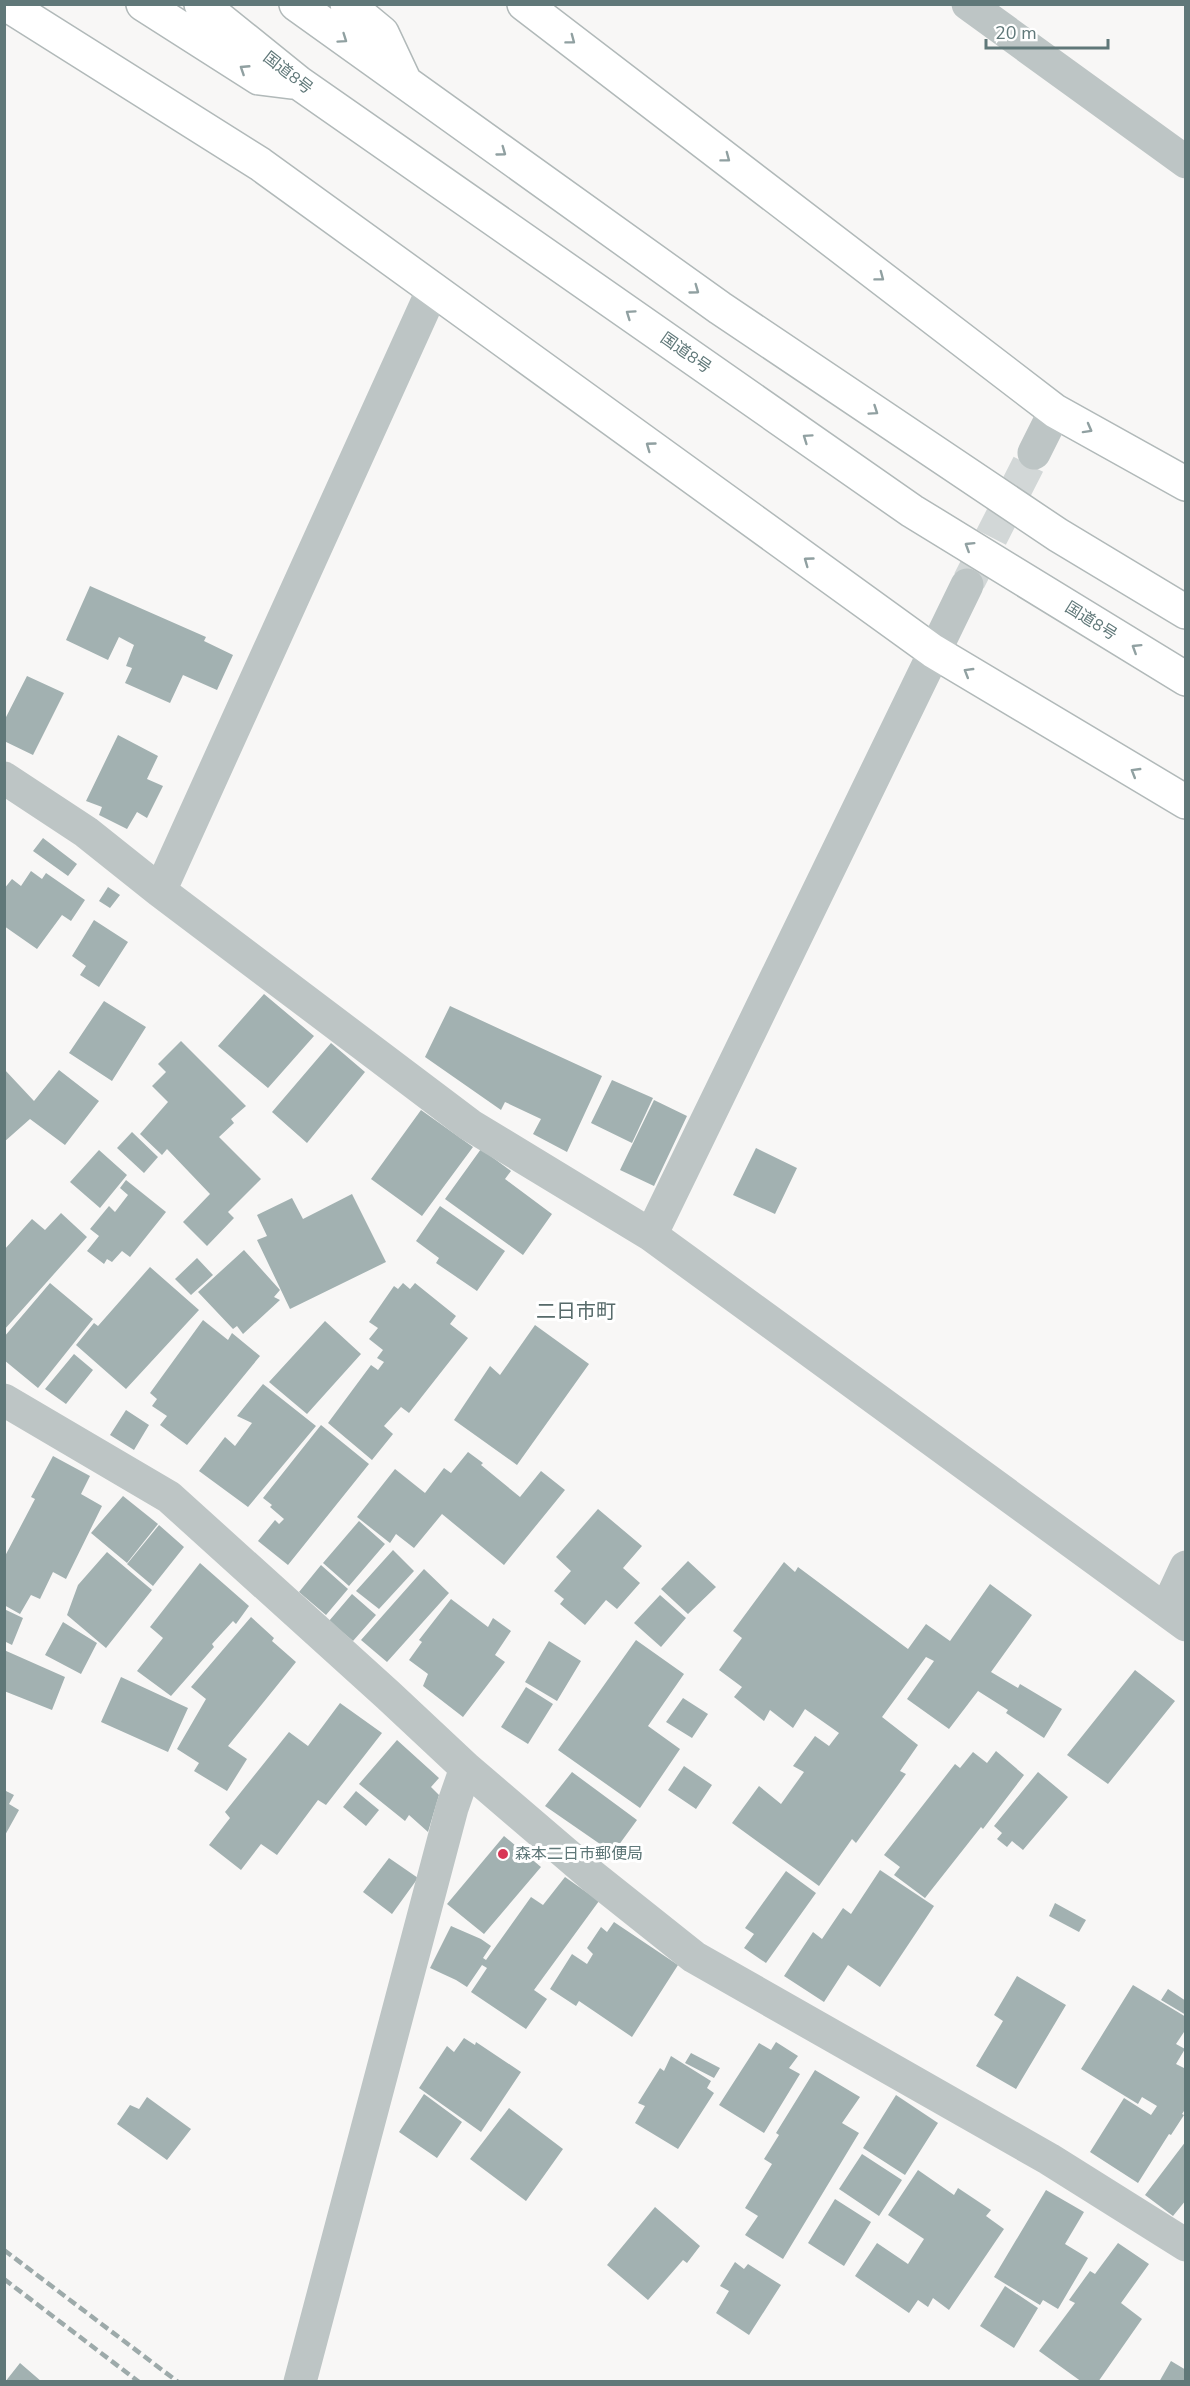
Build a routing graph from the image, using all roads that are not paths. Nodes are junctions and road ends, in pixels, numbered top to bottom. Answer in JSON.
{"nodes":[{"id":1,"x":6,"y":4,"type":"edge"},
{"id":2,"x":144,"y":4,"type":"edge"},
{"id":3,"x":201,"y":4,"type":"edge"},
{"id":4,"x":296,"y":4,"type":"edge"},
{"id":5,"x":346,"y":4,"type":"edge"},
{"id":6,"x":524,"y":4,"type":"edge"},
{"id":7,"x":968,"y":4,"type":"edge"},
{"id":8,"x":405,"y":82,"type":"junction"},
{"id":9,"x":299,"y":83,"type":"junction"},
{"id":10,"x":1185,"y":162,"type":"edge"},
{"id":11,"x":433,"y":289,"type":"junction"},
{"id":12,"x":1055,"y":411,"type":"junction"},
{"id":13,"x":1034,"y":453,"type":"tunnel mouth"},
{"id":14,"x":1185,"y":484,"type":"edge"},
{"id":15,"x":967,"y":585,"type":"tunnel mouth"},
{"id":16,"x":1185,"y":612,"type":"edge"},
{"id":17,"x":933,"y":651,"type":"junction"},
{"id":18,"x":1185,"y":679,"type":"edge"},
{"id":19,"x":4,"y":778,"type":"edge"},
{"id":20,"x":1185,"y":802,"type":"edge"},
{"id":21,"x":160,"y":891,"type":"junction"},
{"id":22,"x":651,"y":1235,"type":"junction"},
{"id":23,"x":4,"y":1400,"type":"edge"},
{"id":24,"x":1185,"y":1567,"type":"edge"},
{"id":25,"x":1176,"y":1617,"type":"edge"},
{"id":26,"x":466,"y":1768,"type":"junction"},
{"id":27,"x":1185,"y":2245,"type":"edge"},
{"id":28,"x":300,"y":2382,"type":"edge"}],
"edges":[{"from":1,"to":11,"type":"highway"},
{"from":9,"to":2,"type":"highway","one_way":true},
{"from":3,"to":9,"type":"highway","name":"国道8号"},
{"from":4,"to":8,"type":"highway","one_way":true},
{"from":5,"to":8,"type":"highway"},
{"from":6,"to":12,"type":"highway","one_way":true},
{"from":7,"to":10,"type":"street"},
{"from":8,"to":16,"type":"highway","one_way":true},
{"from":18,"to":9,"type":"highway","name":"国道8号","one_way":true},
{"from":17,"to":11,"type":"highway","one_way":true},
{"from":11,"to":21,"type":"street"},
{"from":12,"to":13,"type":"street"},
{"from":12,"to":14,"type":"highway","one_way":true},
{"from":15,"to":17,"type":"street"},
{"from":20,"to":17,"type":"highway","one_way":true},
{"from":17,"to":22,"type":"street"},
{"from":19,"to":21,"type":"street"},
{"from":21,"to":22,"type":"street"},
{"from":22,"to":25,"type":"street"},
{"from":23,"to":26,"type":"street"},
{"from":24,"to":25,"type":"street"},
{"from":26,"to":27,"type":"street"},
{"from":26,"to":28,"type":"street"}]}
